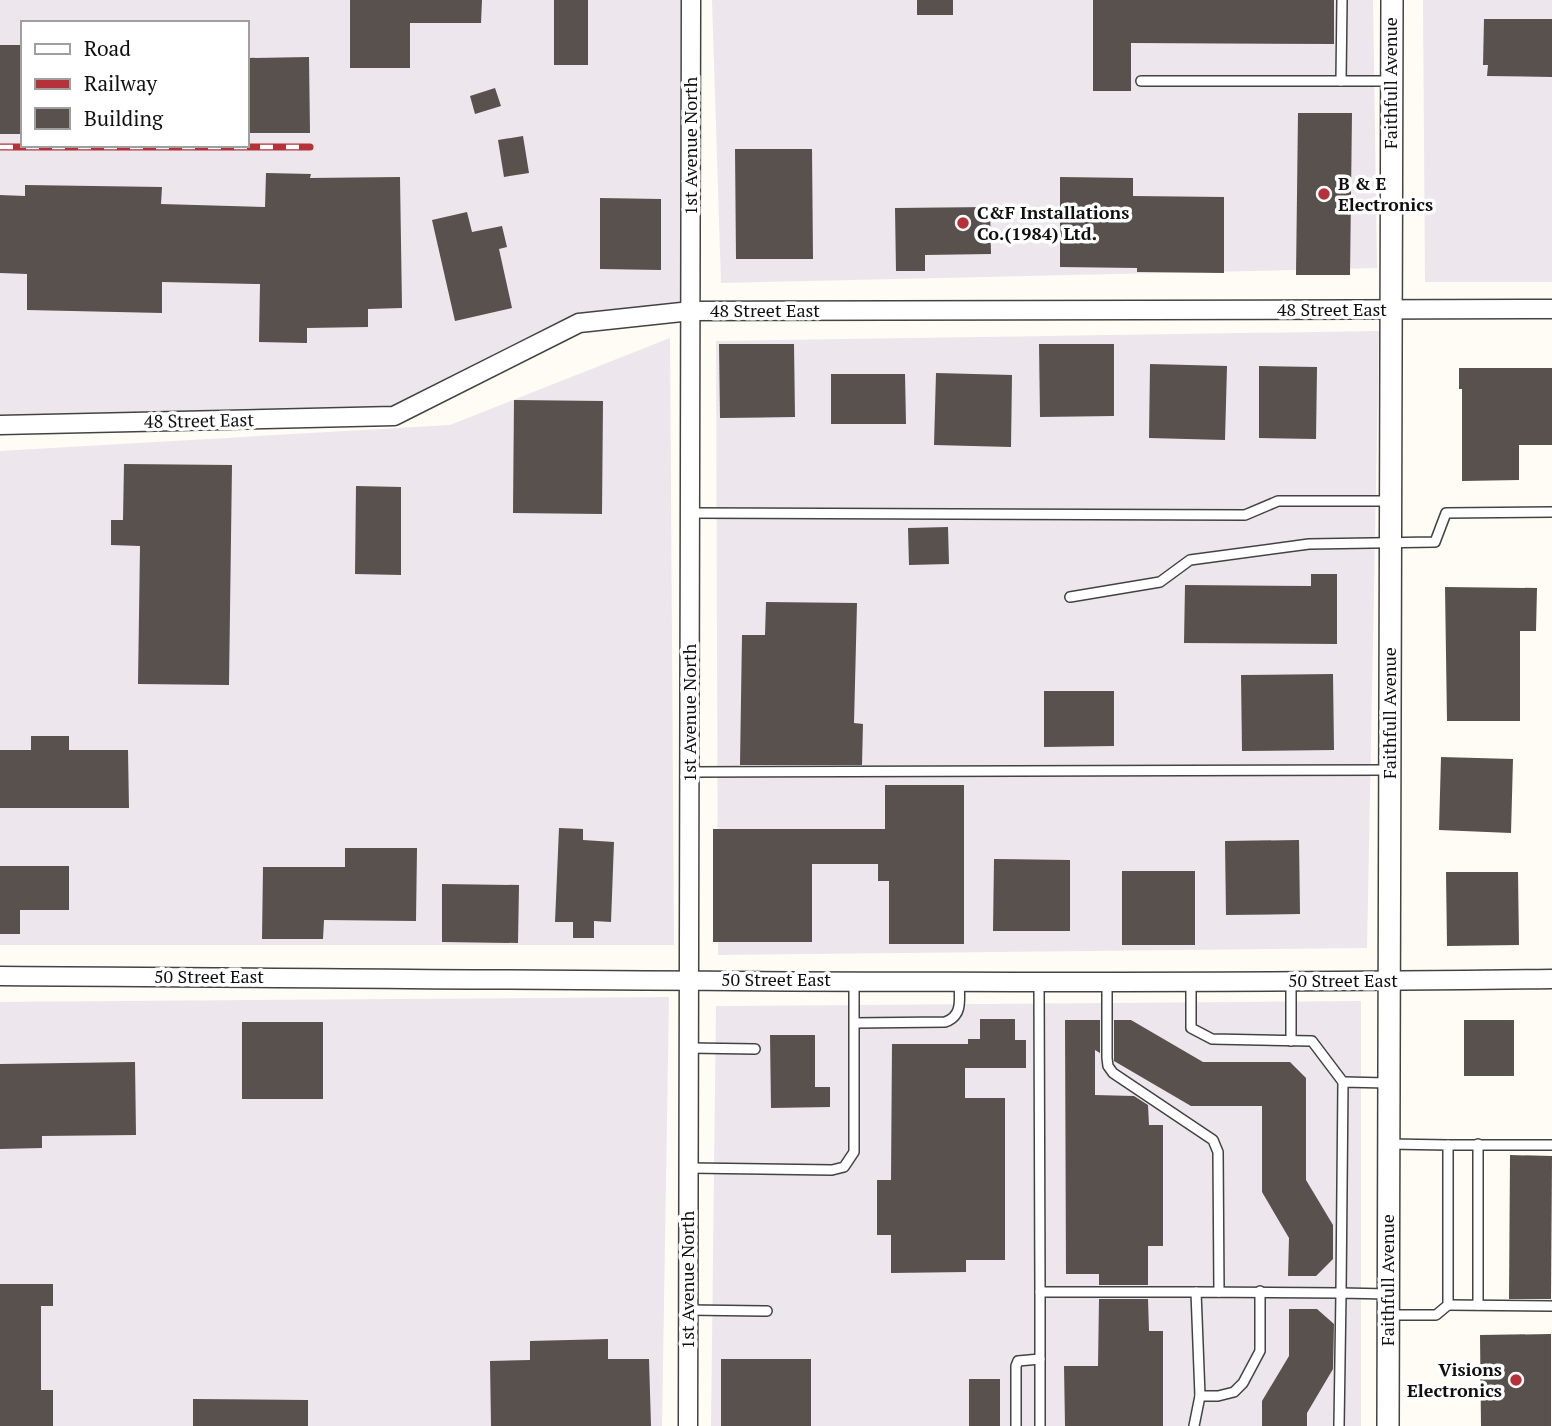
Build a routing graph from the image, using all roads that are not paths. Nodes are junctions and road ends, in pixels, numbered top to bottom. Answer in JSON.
{"nodes":[{"id":1,"x":691,"y":0,"type":"edge"},
{"id":2,"x":1342,"y":0,"type":"edge"},
{"id":3,"x":1392,"y":0,"type":"edge"},
{"id":4,"x":1142,"y":81,"type":"dead end"},
{"id":5,"x":1341,"y":81,"type":"junction"},
{"id":6,"x":1391,"y":81,"type":"junction"},
{"id":7,"x":1552,"y":309,"type":"edge"},
{"id":8,"x":1391,"y":310,"type":"junction"},
{"id":9,"x":691,"y":311,"type":"junction"},
{"id":10,"x":0,"y":425,"type":"edge"},
{"id":11,"x":1391,"y":501,"type":"junction"},
{"id":12,"x":1552,"y":512,"type":"edge"},
{"id":13,"x":691,"y":513,"type":"junction"},
{"id":14,"x":1390,"y":545,"type":"junction"},
{"id":15,"x":1070,"y":597,"type":"dead end"},
{"id":16,"x":1390,"y":770,"type":"junction"},
{"id":17,"x":690,"y":772,"type":"junction"},
{"id":18,"x":0,"y":976,"type":"edge"},
{"id":19,"x":1552,"y":978,"type":"edge"},
{"id":20,"x":690,"y":980,"type":"junction"},
{"id":21,"x":854,"y":980,"type":"junction"},
{"id":22,"x":959,"y":980,"type":"junction"},
{"id":23,"x":1039,"y":980,"type":"junction"},
{"id":24,"x":1107,"y":981,"type":"junction"},
{"id":25,"x":1191,"y":981,"type":"junction"},
{"id":26,"x":1291,"y":981,"type":"junction"},
{"id":27,"x":1390,"y":981,"type":"junction"},
{"id":28,"x":855,"y":1023,"type":"junction"},
{"id":29,"x":1292,"y":1041,"type":"junction"},
{"id":30,"x":689,"y":1048,"type":"junction"},
{"id":31,"x":755,"y":1048,"type":"dead end"},
{"id":32,"x":1343,"y":1082,"type":"junction"},
{"id":33,"x":1389,"y":1083,"type":"junction"},
{"id":34,"x":1389,"y":1144,"type":"junction"},
{"id":35,"x":1478,"y":1144,"type":"junction"},
{"id":36,"x":1448,"y":1145,"type":"junction"},
{"id":37,"x":1552,"y":1145,"type":"edge"},
{"id":38,"x":689,"y":1168,"type":"junction"},
{"id":39,"x":1260,"y":1291,"type":"junction"},
{"id":40,"x":1040,"y":1292,"type":"junction"},
{"id":41,"x":1196,"y":1292,"type":"junction"},
{"id":42,"x":1219,"y":1292,"type":"junction"},
{"id":43,"x":1341,"y":1293,"type":"junction"},
{"id":44,"x":1388,"y":1304,"type":"junction"},
{"id":45,"x":1448,"y":1305,"type":"junction"},
{"id":46,"x":1478,"y":1305,"type":"junction"},
{"id":47,"x":1552,"y":1306,"type":"edge"},
{"id":48,"x":688,"y":1310,"type":"junction"},
{"id":49,"x":767,"y":1311,"type":"dead end"},
{"id":50,"x":1040,"y":1359,"type":"junction"},
{"id":51,"x":1199,"y":1396,"type":"junction"},
{"id":52,"x":688,"y":1426,"type":"edge"},
{"id":53,"x":1016,"y":1426,"type":"edge"},
{"id":54,"x":1040,"y":1426,"type":"edge"},
{"id":55,"x":1194,"y":1426,"type":"edge"},
{"id":56,"x":1339,"y":1426,"type":"edge"},
{"id":57,"x":1388,"y":1426,"type":"edge"}],
"edges":[{"from":1,"to":9,"type":"street","name":"1st Avenue North"},
{"from":2,"to":5,"type":"lane"},
{"from":3,"to":6,"type":"street","name":"Faithfull Avenue"},
{"from":4,"to":5,"type":"lane"},
{"from":5,"to":6,"type":"lane"},
{"from":6,"to":8,"type":"street","name":"Faithfull Avenue"},
{"from":7,"to":8,"type":"street","name":"48 Street East"},
{"from":8,"to":9,"type":"street","name":"48 Street East"},
{"from":8,"to":11,"type":"street","name":"Faithfull Avenue"},
{"from":9,"to":10,"type":"street","name":"48 Street East"},
{"from":9,"to":13,"type":"street","name":"1st Avenue North"},
{"from":11,"to":13,"type":"lane"},
{"from":11,"to":14,"type":"street","name":"Faithfull Avenue"},
{"from":12,"to":14,"type":"lane"},
{"from":13,"to":17,"type":"street","name":"1st Avenue North"},
{"from":14,"to":15,"type":"lane"},
{"from":14,"to":16,"type":"street","name":"Faithfull Avenue"},
{"from":16,"to":17,"type":"lane"},
{"from":16,"to":27,"type":"street","name":"Faithfull Avenue"},
{"from":17,"to":20,"type":"street","name":"1st Avenue North"},
{"from":18,"to":20,"type":"street","name":"50 Street East"},
{"from":19,"to":27,"type":"street","name":"50 Street East"},
{"from":20,"to":21,"type":"street","name":"50 Street East"},
{"from":20,"to":30,"type":"street","name":"1st Avenue North"},
{"from":21,"to":22,"type":"street","name":"50 Street East"},
{"from":21,"to":28,"type":"lane"},
{"from":22,"to":23,"type":"street","name":"50 Street East"},
{"from":22,"to":28,"type":"lane"},
{"from":23,"to":24,"type":"street","name":"50 Street East"},
{"from":23,"to":40,"type":"lane"},
{"from":24,"to":25,"type":"street","name":"50 Street East"},
{"from":24,"to":42,"type":"lane"},
{"from":25,"to":26,"type":"street","name":"50 Street East"},
{"from":25,"to":29,"type":"lane"},
{"from":26,"to":27,"type":"street","name":"50 Street East"},
{"from":26,"to":29,"type":"lane"},
{"from":27,"to":33,"type":"street","name":"Faithfull Avenue"},
{"from":28,"to":38,"type":"lane"},
{"from":29,"to":32,"type":"lane"},
{"from":30,"to":31,"type":"lane"},
{"from":30,"to":38,"type":"street","name":"1st Avenue North"},
{"from":32,"to":33,"type":"lane"},
{"from":32,"to":43,"type":"lane"},
{"from":33,"to":34,"type":"street","name":"Faithfull Avenue"},
{"from":34,"to":36,"type":"lane"},
{"from":34,"to":44,"type":"street","name":"Faithfull Avenue"},
{"from":35,"to":36,"type":"lane"},
{"from":35,"to":37,"type":"lane"},
{"from":35,"to":46,"type":"lane"},
{"from":36,"to":45,"type":"lane"},
{"from":38,"to":48,"type":"street","name":"1st Avenue North"},
{"from":39,"to":42,"type":"lane"},
{"from":39,"to":43,"type":"lane"},
{"from":39,"to":51,"type":"lane"},
{"from":40,"to":41,"type":"lane"},
{"from":40,"to":50,"type":"lane"},
{"from":41,"to":42,"type":"lane"},
{"from":41,"to":51,"type":"lane"},
{"from":43,"to":44,"type":"lane"},
{"from":43,"to":56,"type":"lane"},
{"from":44,"to":45,"type":"lane"},
{"from":44,"to":57,"type":"street","name":"Faithfull Avenue"},
{"from":45,"to":46,"type":"lane"},
{"from":46,"to":47,"type":"lane"},
{"from":48,"to":49,"type":"lane"},
{"from":48,"to":52,"type":"street","name":"1st Avenue North"},
{"from":50,"to":53,"type":"lane"},
{"from":50,"to":54,"type":"lane"},
{"from":51,"to":55,"type":"lane"}]}
